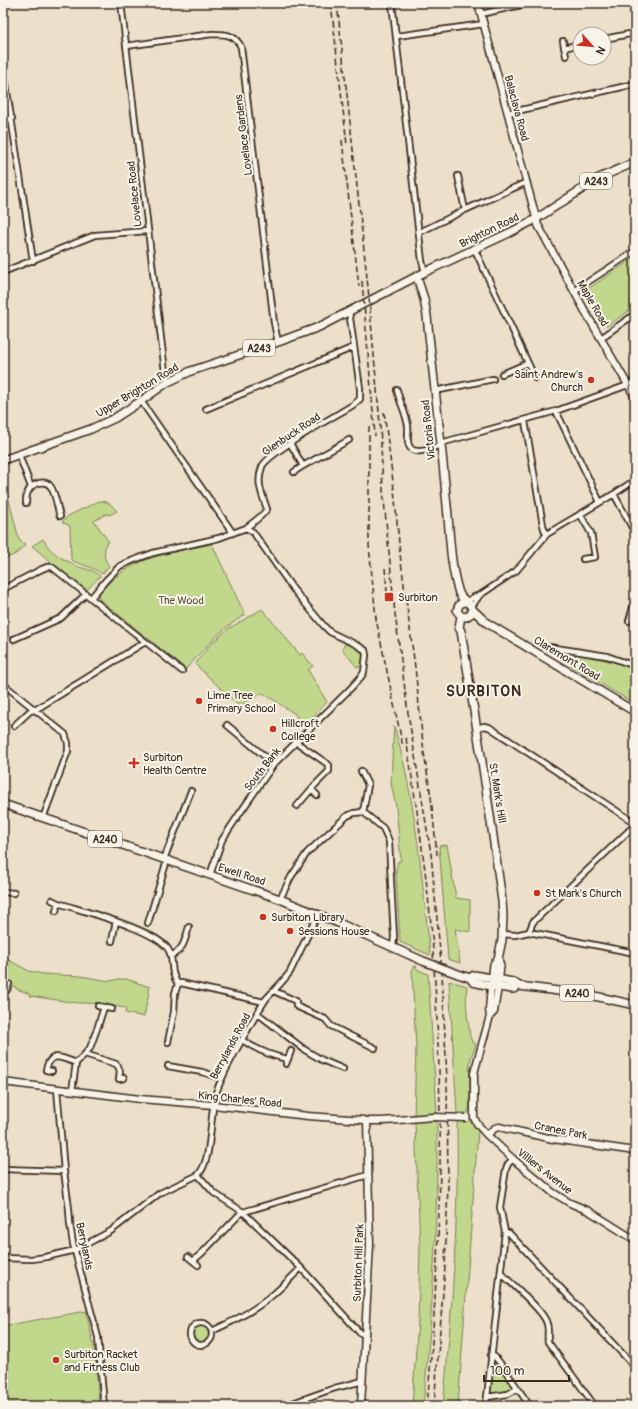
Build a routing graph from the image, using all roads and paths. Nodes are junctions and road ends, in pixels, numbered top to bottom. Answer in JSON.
{"nodes":[{"id":1,"x":121,"y":3,"type":"edge"},
{"id":2,"x":392,"y":3,"type":"edge"},
{"id":3,"x":478,"y":3,"type":"edge"},
{"id":4,"x":530,"y":3,"type":"edge"},
{"id":5,"x":632,"y":3,"type":"edge"},
{"id":6,"x":481,"y":14,"type":"junction"},
{"id":7,"x":635,"y":21,"type":"edge"},
{"id":8,"x":484,"y":24,"type":"junction"},
{"id":9,"x":635,"y":32,"type":"edge"},
{"id":10,"x":396,"y":36,"type":"junction"},
{"id":11,"x":612,"y":37,"type":"edge"},
{"id":12,"x":563,"y":41,"type":"dead end"},
{"id":13,"x":126,"y":46,"type":"junction"},
{"id":14,"x":572,"y":46,"type":"edge"},
{"id":15,"x":564,"y":48,"type":"junction"},
{"id":16,"x":566,"y":56,"type":"dead end"},
{"id":17,"x":3,"y":65,"type":"edge"},
{"id":18,"x":635,"y":84,"type":"edge"},
{"id":19,"x":508,"y":113,"type":"junction"},
{"id":20,"x":12,"y":118,"type":"junction"},
{"id":21,"x":3,"y":120,"type":"edge"},
{"id":22,"x":635,"y":162,"type":"edge"},
{"id":23,"x":458,"y":176,"type":"dead end"},
{"id":24,"x":527,"y":182,"type":"junction"},
{"id":25,"x":465,"y":210,"type":"junction"},
{"id":26,"x":536,"y":219,"type":"junction"},
{"id":27,"x":147,"y":231,"type":"junction"},
{"id":28,"x":420,"y":232,"type":"junction"},
{"id":29,"x":475,"y":250,"type":"junction"},
{"id":30,"x":635,"y":252,"type":"edge"},
{"id":31,"x":33,"y":260,"type":"junction"},
{"id":32,"x":3,"y":272,"type":"edge"},
{"id":33,"x":425,"y":272,"type":"junction"},
{"id":34,"x":417,"y":277,"type":"junction"},
{"id":35,"x":574,"y":291,"type":"junction"},
{"id":36,"x":349,"y":311,"type":"junction"},
{"id":37,"x":635,"y":314,"type":"edge"},
{"id":38,"x":601,"y":338,"type":"junction"},
{"id":39,"x":278,"y":342,"type":"junction"},
{"id":40,"x":354,"y":347,"type":"junction"},
{"id":41,"x":528,"y":363,"type":"junction"},
{"id":42,"x":502,"y":374,"type":"dead end"},
{"id":43,"x":536,"y":378,"type":"dead end"},
{"id":44,"x":492,"y":379,"type":"dead end"},
{"id":45,"x":635,"y":380,"type":"edge"},
{"id":46,"x":168,"y":382,"type":"junction"},
{"id":47,"x":628,"y":385,"type":"junction"},
{"id":48,"x":397,"y":390,"type":"dead end"},
{"id":49,"x":435,"y":391,"type":"junction"},
{"id":50,"x":635,"y":396,"type":"edge"},
{"id":51,"x":141,"y":401,"type":"junction"},
{"id":52,"x":206,"y":409,"type":"dead end"},
{"id":53,"x":556,"y":411,"type":"junction"},
{"id":54,"x":524,"y":421,"type":"junction"},
{"id":55,"x":349,"y":440,"type":"dead end"},
{"id":56,"x":290,"y":443,"type":"junction"},
{"id":57,"x":441,"y":444,"type":"junction"},
{"id":58,"x":19,"y":455,"type":"junction"},
{"id":59,"x":3,"y":460,"type":"edge"},
{"id":60,"x":304,"y":466,"type":"junction"},
{"id":61,"x":294,"y":472,"type":"dead end"},
{"id":62,"x":635,"y":480,"type":"edge"},
{"id":63,"x":31,"y":487,"type":"junction"},
{"id":64,"x":614,"y":494,"type":"junction"},
{"id":65,"x":26,"y":502,"type":"dead end"},
{"id":66,"x":600,"y":502,"type":"junction"},
{"id":67,"x":580,"y":514,"type":"junction"},
{"id":68,"x":60,"y":516,"type":"dead end"},
{"id":69,"x":246,"y":528,"type":"junction"},
{"id":70,"x":635,"y":532,"type":"edge"},
{"id":71,"x":232,"y":533,"type":"junction"},
{"id":72,"x":547,"y":534,"type":"junction"},
{"id":73,"x":583,"y":559,"type":"dead end"},
{"id":74,"x":3,"y":589,"type":"edge"},
{"id":75,"x":86,"y":594,"type":"junction"},
{"id":76,"x":91,"y":598,"type":"junction"},
{"id":77,"x":635,"y":600,"type":"edge"},
{"id":78,"x":466,"y":609,"type":"junction"},
{"id":79,"x":629,"y":621,"type":"dead end"},
{"id":80,"x":14,"y":639,"type":"dead end"},
{"id":81,"x":145,"y":642,"type":"junction"},
{"id":82,"x":549,"y":647,"type":"dead end"},
{"id":83,"x":635,"y":666,"type":"edge"},
{"id":84,"x":182,"y":671,"type":"dead end"},
{"id":85,"x":3,"y":684,"type":"edge"},
{"id":86,"x":35,"y":710,"type":"junction"},
{"id":87,"x":635,"y":712,"type":"edge"},
{"id":88,"x":227,"y":725,"type":"dead end"},
{"id":89,"x":14,"y":726,"type":"dead end"},
{"id":90,"x":477,"y":728,"type":"junction"},
{"id":91,"x":296,"y":742,"type":"junction"},
{"id":92,"x":274,"y":764,"type":"junction"},
{"id":93,"x":361,"y":771,"type":"dead end"},
{"id":94,"x":312,"y":790,"type":"junction"},
{"id":95,"x":191,"y":791,"type":"dead end"},
{"id":96,"x":317,"y":795,"type":"dead end"},
{"id":97,"x":3,"y":804,"type":"edge"},
{"id":98,"x":297,"y":806,"type":"dead end"},
{"id":99,"x":363,"y":812,"type":"junction"},
{"id":100,"x":43,"y":818,"type":"junction"},
{"id":101,"x":635,"y":824,"type":"edge"},
{"id":102,"x":166,"y":860,"type":"junction"},
{"id":103,"x":210,"y":875,"type":"junction"},
{"id":104,"x":3,"y":892,"type":"edge"},
{"id":105,"x":14,"y":893,"type":"dead end"},
{"id":106,"x":280,"y":899,"type":"junction"},
{"id":107,"x":52,"y":900,"type":"dead end"},
{"id":108,"x":58,"y":903,"type":"junction"},
{"id":109,"x":56,"y":911,"type":"dead end"},
{"id":110,"x":318,"y":914,"type":"junction"},
{"id":111,"x":116,"y":921,"type":"junction"},
{"id":112,"x":148,"y":923,"type":"dead end"},
{"id":113,"x":189,"y":927,"type":"dead end"},
{"id":114,"x":529,"y":932,"type":"junction"},
{"id":115,"x":502,"y":934,"type":"junction"},
{"id":116,"x":112,"y":941,"type":"dead end"},
{"id":117,"x":392,"y":947,"type":"junction"},
{"id":118,"x":635,"y":953,"type":"edge"},
{"id":119,"x":172,"y":955,"type":"junction"},
{"id":120,"x":470,"y":978,"type":"junction"},
{"id":121,"x":496,"y":979,"type":"junction"},
{"id":122,"x":9,"y":984,"type":"dead end"},
{"id":123,"x":178,"y":984,"type":"junction"},
{"id":124,"x":519,"y":986,"type":"junction"},
{"id":125,"x":495,"y":987,"type":"junction"},
{"id":126,"x":3,"y":990,"type":"edge"},
{"id":127,"x":274,"y":991,"type":"junction"},
{"id":128,"x":264,"y":1002,"type":"junction"},
{"id":129,"x":635,"y":1005,"type":"edge"},
{"id":130,"x":112,"y":1009,"type":"dead end"},
{"id":131,"x":257,"y":1013,"type":"junction"},
{"id":132,"x":365,"y":1036,"type":"dead end"},
{"id":133,"x":242,"y":1040,"type":"junction"},
{"id":134,"x":168,"y":1042,"type":"dead end"},
{"id":135,"x":363,"y":1042,"type":"junction"},
{"id":136,"x":375,"y":1048,"type":"dead end"},
{"id":137,"x":291,"y":1052,"type":"dead end"},
{"id":138,"x":86,"y":1054,"type":"junction"},
{"id":139,"x":288,"y":1058,"type":"junction"},
{"id":140,"x":76,"y":1063,"type":"junction"},
{"id":141,"x":286,"y":1064,"type":"dead end"},
{"id":142,"x":168,"y":1066,"type":"dead end"},
{"id":143,"x":343,"y":1069,"type":"dead end"},
{"id":144,"x":47,"y":1070,"type":"dead end"},
{"id":145,"x":119,"y":1078,"type":"dead end"},
{"id":146,"x":221,"y":1078,"type":"junction"},
{"id":147,"x":3,"y":1082,"type":"edge"},
{"id":148,"x":57,"y":1089,"type":"junction"},
{"id":149,"x":72,"y":1091,"type":"junction"},
{"id":150,"x":213,"y":1106,"type":"junction"},
{"id":151,"x":474,"y":1118,"type":"junction"},
{"id":152,"x":367,"y":1121,"type":"junction"},
{"id":153,"x":487,"y":1135,"type":"junction"},
{"id":154,"x":635,"y":1151,"type":"edge"},
{"id":155,"x":513,"y":1159,"type":"junction"},
{"id":156,"x":3,"y":1169,"type":"edge"},
{"id":157,"x":64,"y":1171,"type":"junction"},
{"id":158,"x":198,"y":1175,"type":"junction"},
{"id":159,"x":368,"y":1175,"type":"junction"},
{"id":160,"x":243,"y":1212,"type":"junction"},
{"id":161,"x":504,"y":1232,"type":"junction"},
{"id":162,"x":635,"y":1240,"type":"edge"},
{"id":163,"x":75,"y":1250,"type":"junction"},
{"id":164,"x":188,"y":1257,"type":"dead end"},
{"id":165,"x":3,"y":1258,"type":"edge"},
{"id":166,"x":193,"y":1261,"type":"junction"},
{"id":167,"x":198,"y":1265,"type":"dead end"},
{"id":168,"x":301,"y":1268,"type":"junction"},
{"id":169,"x":501,"y":1274,"type":"junction"},
{"id":170,"x":212,"y":1331,"type":"junction"},
{"id":171,"x":366,"y":1335,"type":"junction"},
{"id":172,"x":491,"y":1355,"type":"junction"},
{"id":173,"x":635,"y":1367,"type":"edge"},
{"id":174,"x":363,"y":1381,"type":"junction"},
{"id":175,"x":517,"y":1389,"type":"junction"},
{"id":176,"x":487,"y":1397,"type":"junction"},
{"id":177,"x":104,"y":1406,"type":"edge"},
{"id":178,"x":284,"y":1406,"type":"edge"},
{"id":179,"x":361,"y":1406,"type":"edge"},
{"id":180,"x":486,"y":1406,"type":"edge"},
{"id":181,"x":530,"y":1406,"type":"edge"},
{"id":182,"x":595,"y":1406,"type":"edge"}],
"edges":[{"from":1,"to":13,"type":"street","name":"Lovelace Road"},
{"from":2,"to":10,"type":"street"},
{"from":3,"to":6,"type":"street","name":"Balaclava Road"},
{"from":4,"to":6,"type":"street"},
{"from":5,"to":7,"type":"street"},
{"from":6,"to":8,"type":"street","name":"Balaclava Road"},
{"from":8,"to":10,"type":"street"},
{"from":8,"to":19,"type":"street","name":"Balaclava Road"},
{"from":9,"to":11,"type":"street"},
{"from":10,"to":28,"type":"street"},
{"from":12,"to":15,"type":"street"},
{"from":13,"to":27,"type":"street","name":"Lovelace Road"},
{"from":13,"to":39,"type":"street","name":"Lovelace Gardens"},
{"from":14,"to":15,"type":"street"},
{"from":15,"to":16,"type":"street"},
{"from":17,"to":20,"type":"street"},
{"from":18,"to":19,"type":"street"},
{"from":19,"to":24,"type":"street","name":"Balaclava Road"},
{"from":20,"to":21,"type":"street"},
{"from":20,"to":31,"type":"street"},
{"from":22,"to":26,"type":"main road","name":"Brighton Road","number":"A243"},
{"from":23,"to":25,"type":"street"},
{"from":24,"to":25,"type":"street"},
{"from":24,"to":26,"type":"street","name":"Balaclava Road"},
{"from":25,"to":28,"type":"street"},
{"from":26,"to":29,"type":"main road","name":"Brighton Road","number":"A243"},
{"from":26,"to":35,"type":"street","name":"Maple Road"},
{"from":27,"to":31,"type":"street"},
{"from":27,"to":46,"type":"street","name":"Lovelace Road"},
{"from":28,"to":33,"type":"street"},
{"from":29,"to":33,"type":"main road","name":"Brighton Road","number":"A243"},
{"from":29,"to":41,"type":"street"},
{"from":30,"to":35,"type":"street"},
{"from":31,"to":32,"type":"street"},
{"from":33,"to":34,"type":"main road","name":"Brighton Road","number":"A243"},
{"from":34,"to":36,"type":"main road","name":"Brighton Road","number":"A243"},
{"from":34,"to":49,"type":"main road","name":"Victoria Road"},
{"from":35,"to":38,"type":"street","name":"Maple Road"},
{"from":36,"to":39,"type":"main road","name":"Upper Brighton Road","number":"A243"},
{"from":36,"to":40,"type":"street","name":"Glenbuck Road"},
{"from":37,"to":38,"type":"street"},
{"from":38,"to":47,"type":"street","name":"Maple Road"},
{"from":39,"to":46,"type":"main road","name":"Upper Brighton Road","number":"A243"},
{"from":40,"to":52,"type":"street"},
{"from":40,"to":56,"type":"street","name":"Glenbuck Road"},
{"from":41,"to":42,"type":"street"},
{"from":41,"to":43,"type":"street"},
{"from":44,"to":49,"type":"street"},
{"from":45,"to":47,"type":"street"},
{"from":46,"to":51,"type":"main road","name":"Upper Brighton Road","number":"A243"},
{"from":47,"to":50,"type":"street","name":"Maple Road"},
{"from":47,"to":53,"type":"street"},
{"from":48,"to":57,"type":"street"},
{"from":49,"to":57,"type":"main road","name":"Victoria Road"},
{"from":51,"to":58,"type":"main road","name":"Upper Brighton Road","number":"A243"},
{"from":51,"to":71,"type":"street"},
{"from":53,"to":54,"type":"street"},
{"from":53,"to":66,"type":"street"},
{"from":54,"to":57,"type":"street"},
{"from":54,"to":72,"type":"street"},
{"from":55,"to":60,"type":"street"},
{"from":56,"to":60,"type":"street"},
{"from":56,"to":69,"type":"street","name":"Glenbuck Road"},
{"from":57,"to":78,"type":"main road","name":"Victoria Road"},
{"from":58,"to":59,"type":"main road","name":"Upper Brighton Road","number":"A243"},
{"from":58,"to":63,"type":"street"},
{"from":60,"to":61,"type":"street"},
{"from":62,"to":64,"type":"street"},
{"from":63,"to":65,"type":"street"},
{"from":63,"to":68,"type":"street"},
{"from":64,"to":66,"type":"street"},
{"from":64,"to":70,"type":"street"},
{"from":66,"to":67,"type":"street"},
{"from":67,"to":72,"type":"street"},
{"from":67,"to":73,"type":"street"},
{"from":69,"to":71,"type":"street"},
{"from":69,"to":91,"type":"street","name":"South Bank"},
{"from":71,"to":76,"type":"street"},
{"from":72,"to":78,"type":"street"},
{"from":74,"to":75,"type":"street"},
{"from":75,"to":76,"type":"street"},
{"from":75,"to":80,"type":"street"},
{"from":76,"to":81,"type":"street"},
{"from":77,"to":79,"type":"street"},
{"from":78,"to":87,"type":"main road","name":"Claremont Road"},
{"from":78,"to":90,"type":"main road","name":"St. Mark's Hill"},
{"from":81,"to":84,"type":"street"},
{"from":81,"to":86,"type":"street"},
{"from":82,"to":83,"type":"street"},
{"from":85,"to":86,"type":"street"},
{"from":86,"to":89,"type":"street"},
{"from":86,"to":100,"type":"street"},
{"from":88,"to":92,"type":"street"},
{"from":90,"to":101,"type":"street"},
{"from":90,"to":115,"type":"main road","name":"St. Mark's Hill"},
{"from":91,"to":92,"type":"street","name":"South Bank"},
{"from":91,"to":94,"type":"street"},
{"from":92,"to":103,"type":"street","name":"South Bank"},
{"from":93,"to":99,"type":"street"},
{"from":94,"to":96,"type":"street"},
{"from":94,"to":98,"type":"street"},
{"from":95,"to":102,"type":"street"},
{"from":97,"to":100,"type":"main road","name":"Ewell Road","number":"A240"},
{"from":99,"to":106,"type":"street"},
{"from":99,"to":117,"type":"street"},
{"from":100,"to":102,"type":"main road","name":"Ewell Road","number":"A240"},
{"from":101,"to":114,"type":"street"},
{"from":102,"to":103,"type":"main road","name":"Ewell Road","number":"A240"},
{"from":102,"to":112,"type":"street"},
{"from":103,"to":106,"type":"main road","name":"Ewell Road","number":"A240"},
{"from":104,"to":105,"type":"street"},
{"from":106,"to":110,"type":"main road","name":"Ewell Road","number":"A240"},
{"from":107,"to":108,"type":"street"},
{"from":108,"to":109,"type":"street"},
{"from":108,"to":111,"type":"street"},
{"from":110,"to":117,"type":"main road","name":"Ewell Road","number":"A240"},
{"from":110,"to":127,"type":"street","name":"Berrylands Road"},
{"from":111,"to":116,"type":"street"},
{"from":111,"to":119,"type":"street"},
{"from":113,"to":119,"type":"street"},
{"from":114,"to":115,"type":"street"},
{"from":114,"to":118,"type":"street"},
{"from":115,"to":121,"type":"main road","name":"St. Mark's Hill"},
{"from":117,"to":120,"type":"main road","name":"Ewell Road","number":"A240","bridge":true},
{"from":119,"to":123,"type":"street"},
{"from":120,"to":121,"type":"main road","name":"Ewell Road","number":"A240"},
{"from":120,"to":125,"type":"main road","name":"Ewell Road","number":"A240"},
{"from":121,"to":124,"type":"main road","number":"A240"},
{"from":121,"to":125,"type":"main road","name":"St. Mark's Hill"},
{"from":122,"to":126,"type":"street"},
{"from":123,"to":128,"type":"street"},
{"from":123,"to":134,"type":"street"},
{"from":124,"to":125,"type":"main road","number":"A240"},
{"from":124,"to":129,"type":"main road","number":"A240"},
{"from":125,"to":151,"type":"street"},
{"from":127,"to":128,"type":"street","name":"Berrylands Road"},
{"from":127,"to":135,"type":"street"},
{"from":128,"to":131,"type":"street","name":"Berrylands Road"},
{"from":130,"to":138,"type":"street"},
{"from":131,"to":133,"type":"street","name":"Berrylands Road"},
{"from":131,"to":143,"type":"street"},
{"from":132,"to":135,"type":"street"},
{"from":133,"to":139,"type":"street"},
{"from":133,"to":146,"type":"street","name":"Berrylands Road"},
{"from":135,"to":136,"type":"street"},
{"from":137,"to":139,"type":"street"},
{"from":138,"to":140,"type":"street"},
{"from":138,"to":145,"type":"street"},
{"from":139,"to":141,"type":"street"},
{"from":140,"to":144,"type":"street"},
{"from":140,"to":149,"type":"street"},
{"from":142,"to":146,"type":"street"},
{"from":146,"to":150,"type":"street","name":"Berrylands Road"},
{"from":147,"to":148,"type":"street","name":"King Charles' Road"},
{"from":148,"to":149,"type":"street","name":"King Charles' Road"},
{"from":148,"to":157,"type":"street","name":"Berrylands"},
{"from":149,"to":150,"type":"street","name":"King Charles' Road"},
{"from":150,"to":152,"type":"street","name":"King Charles' Road"},
{"from":150,"to":158,"type":"street","name":"Berrylands Road"},
{"from":151,"to":152,"type":"street","name":"King Charles' Road","bridge":true},
{"from":151,"to":153,"type":"street","name":"Villiers Avenue"},
{"from":152,"to":159,"type":"street","name":"Surbiton Hill Park"},
{"from":153,"to":154,"type":"street","name":"Cranes Park"},
{"from":153,"to":155,"type":"street","name":"Villiers Avenue"},
{"from":155,"to":161,"type":"street"},
{"from":155,"to":162,"type":"street","name":"Villiers Avenue"},
{"from":156,"to":157,"type":"street"},
{"from":157,"to":163,"type":"street","name":"Berrylands"},
{"from":158,"to":160,"type":"street"},
{"from":158,"to":163,"type":"street"},
{"from":159,"to":160,"type":"street"},
{"from":159,"to":171,"type":"street","name":"Surbiton Hill Park"},
{"from":160,"to":166,"type":"street"},
{"from":160,"to":168,"type":"street"},
{"from":161,"to":169,"type":"street"},
{"from":161,"to":173,"type":"street"},
{"from":163,"to":165,"type":"street"},
{"from":163,"to":177,"type":"street","name":"Berrylands"},
{"from":164,"to":166,"type":"street"},
{"from":166,"to":167,"type":"street"},
{"from":168,"to":170,"type":"street"},
{"from":168,"to":171,"type":"street"},
{"from":169,"to":172,"type":"street"},
{"from":169,"to":182,"type":"street"},
{"from":170,"to":170,"type":"street"},
{"from":171,"to":174,"type":"street","name":"Surbiton Hill Park"},
{"from":172,"to":175,"type":"street"},
{"from":172,"to":176,"type":"street"},
{"from":174,"to":178,"type":"street"},
{"from":174,"to":179,"type":"street","name":"Surbiton Hill Park"},
{"from":175,"to":176,"type":"street"},
{"from":175,"to":181,"type":"street"},
{"from":176,"to":180,"type":"street"}]}
